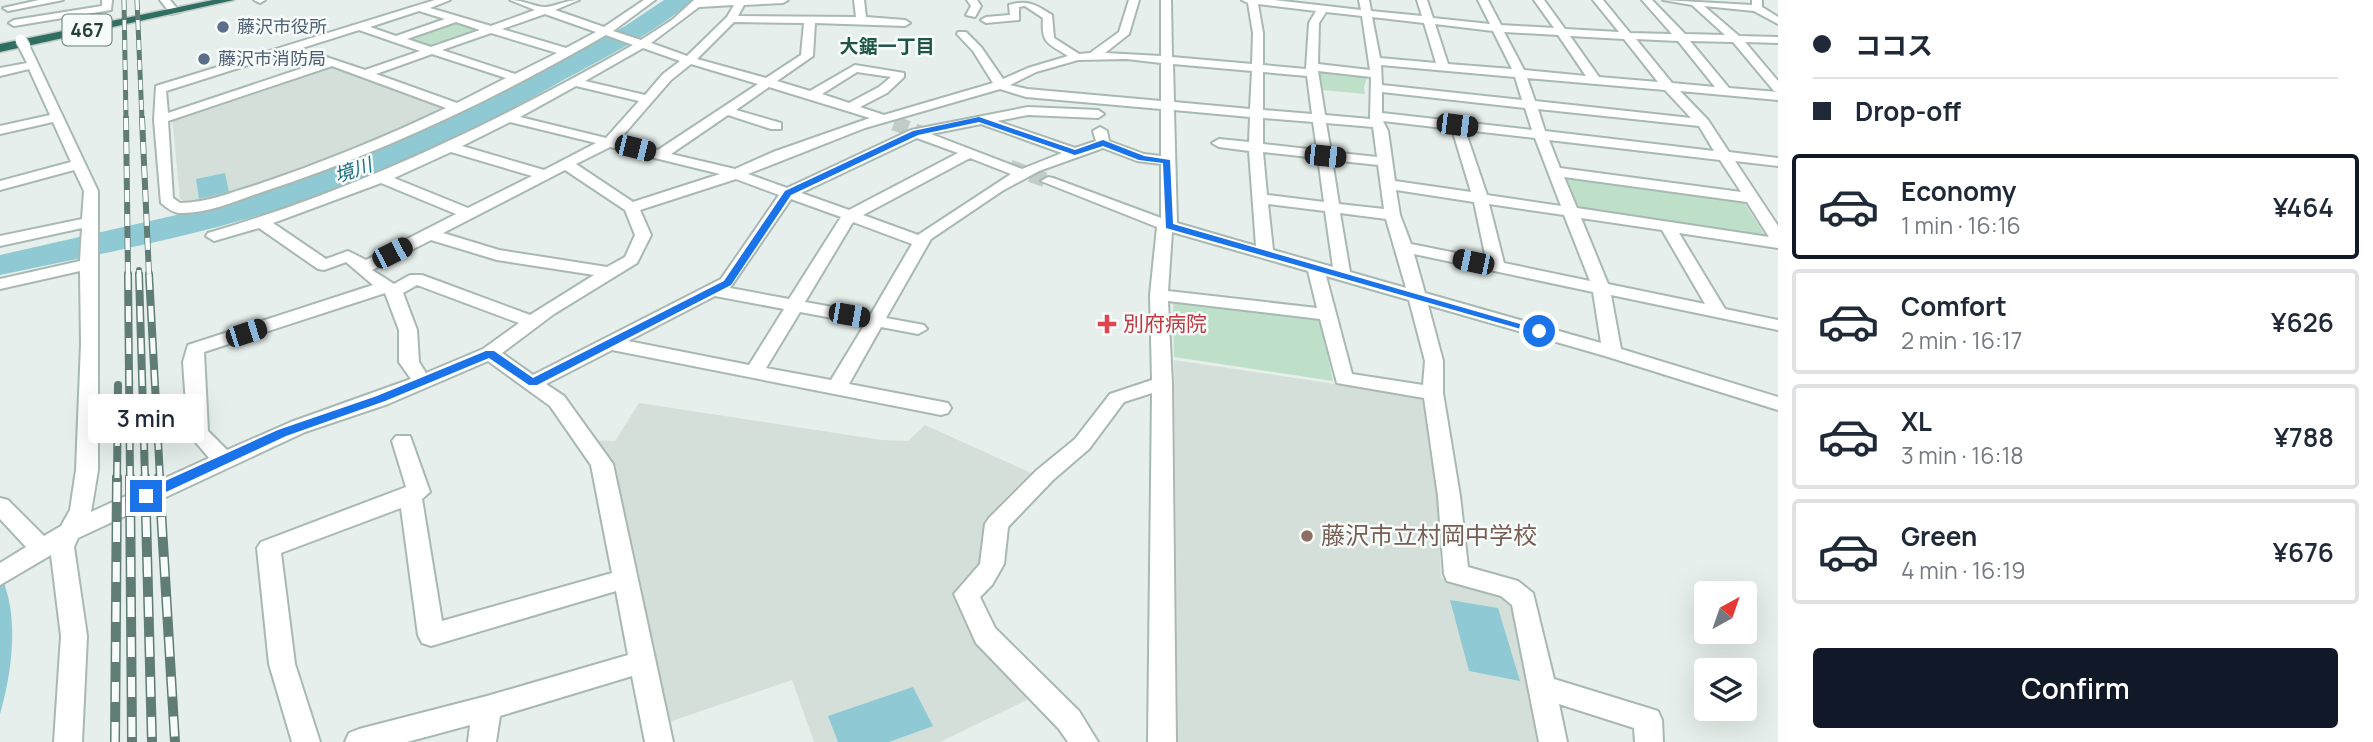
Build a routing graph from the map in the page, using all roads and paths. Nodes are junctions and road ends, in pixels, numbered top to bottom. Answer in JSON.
{"nodes":[{"id":1,"x":58,"y":0,"type":"edge"},
{"id":2,"x":107,"y":0,"type":"edge"},
{"id":3,"x":165,"y":0,"type":"edge"},
{"id":4,"x":229,"y":0,"type":"edge"},
{"id":5,"x":445,"y":0,"type":"edge"},
{"id":6,"x":515,"y":0,"type":"edge"},
{"id":7,"x":574,"y":0,"type":"edge"},
{"id":8,"x":650,"y":0,"type":"edge"},
{"id":9,"x":783,"y":0,"type":"edge"},
{"id":10,"x":859,"y":0,"type":"edge"},
{"id":11,"x":972,"y":0,"type":"edge"},
{"id":12,"x":1134,"y":0,"type":"edge"},
{"id":13,"x":1166,"y":0,"type":"edge"},
{"id":14,"x":1250,"y":0,"type":"edge"},
{"id":15,"x":1422,"y":0,"type":"edge"},
{"id":16,"x":1483,"y":0,"type":"edge"},
{"id":17,"x":1539,"y":0,"type":"edge"},
{"id":18,"x":1598,"y":0,"type":"edge"},
{"id":19,"x":1647,"y":0,"type":"edge"},
{"id":20,"x":1668,"y":0,"type":"edge"},
{"id":21,"x":1023,"y":1,"type":"edge"},
{"id":22,"x":1698,"y":1,"type":"edge"},
{"id":23,"x":698,"y":2,"type":"edge"},
{"id":24,"x":740,"y":2,"type":"edge"},
{"id":25,"x":1757,"y":4,"type":"edge"},
{"id":26,"x":4,"y":5,"type":"edge"},
{"id":27,"x":802,"y":6,"type":"dead end"},
{"id":28,"x":1366,"y":6,"type":"edge"},
{"id":29,"x":419,"y":8,"type":"junction"},
{"id":30,"x":1323,"y":8,"type":"junction"},
{"id":31,"x":544,"y":11,"type":"junction"},
{"id":32,"x":175,"y":12,"type":"junction"},
{"id":33,"x":971,"y":15,"type":"dead end"},
{"id":34,"x":457,"y":19,"type":"junction"},
{"id":35,"x":730,"y":19,"type":"junction"},
{"id":36,"x":805,"y":19,"type":"junction"},
{"id":37,"x":861,"y":20,"type":"junction"},
{"id":38,"x":986,"y":20,"type":"dead end"},
{"id":39,"x":1430,"y":20,"type":"junction"},
{"id":40,"x":1778,"y":20,"type":"edge"},
{"id":41,"x":14,"y":23,"type":"junction"},
{"id":42,"x":905,"y":23,"type":"dead end"},
{"id":43,"x":359,"y":27,"type":"junction"},
{"id":44,"x":1497,"y":28,"type":"junction"},
{"id":45,"x":491,"y":29,"type":"junction"},
{"id":46,"x":605,"y":32,"type":"junction"},
{"id":47,"x":1563,"y":32,"type":"junction"},
{"id":48,"x":962,"y":34,"type":"dead end"},
{"id":49,"x":1626,"y":36,"type":"junction"},
{"id":50,"x":1682,"y":38,"type":"junction"},
{"id":51,"x":397,"y":39,"type":"junction"},
{"id":52,"x":1736,"y":40,"type":"junction"},
{"id":53,"x":1778,"y":40,"type":"edge"},
{"id":54,"x":639,"y":44,"type":"junction"},
{"id":55,"x":0,"y":48,"type":"edge"},
{"id":56,"x":292,"y":48,"type":"junction"},
{"id":57,"x":431,"y":51,"type":"junction"},
{"id":58,"x":566,"y":52,"type":"junction"},
{"id":59,"x":1093,"y":55,"type":"junction"},
{"id":60,"x":1077,"y":57,"type":"junction"},
{"id":61,"x":688,"y":60,"type":"junction"},
{"id":62,"x":1166,"y":60,"type":"junction"},
{"id":63,"x":332,"y":62,"type":"junction"},
{"id":64,"x":33,"y":65,"type":"junction"},
{"id":65,"x":1443,"y":67,"type":"junction"},
{"id":66,"x":1259,"y":69,"type":"junction"},
{"id":67,"x":1312,"y":70,"type":"junction"},
{"id":68,"x":0,"y":72,"type":"edge"},
{"id":69,"x":365,"y":74,"type":"junction"},
{"id":70,"x":1377,"y":74,"type":"junction"},
{"id":71,"x":1520,"y":74,"type":"junction"},
{"id":72,"x":516,"y":78,"type":"junction"},
{"id":73,"x":767,"y":81,"type":"junction"},
{"id":74,"x":1597,"y":81,"type":"junction"},
{"id":75,"x":574,"y":82,"type":"junction"},
{"id":76,"x":1000,"y":86,"type":"junction"},
{"id":77,"x":1668,"y":86,"type":"junction"},
{"id":78,"x":1778,"y":89,"type":"edge"},
{"id":79,"x":1725,"y":91,"type":"junction"},
{"id":80,"x":1760,"y":94,"type":"junction"},
{"id":81,"x":812,"y":95,"type":"junction"},
{"id":82,"x":1778,"y":96,"type":"edge"},
{"id":83,"x":647,"y":99,"type":"junction"},
{"id":84,"x":1165,"y":103,"type":"junction"},
{"id":85,"x":1530,"y":104,"type":"junction"},
{"id":86,"x":458,"y":107,"type":"junction"},
{"id":87,"x":851,"y":107,"type":"junction"},
{"id":88,"x":1098,"y":107,"type":"junction"},
{"id":89,"x":1778,"y":109,"type":"edge"},
{"id":90,"x":724,"y":110,"type":"junction"},
{"id":91,"x":1256,"y":112,"type":"junction"},
{"id":92,"x":56,"y":118,"type":"junction"},
{"id":93,"x":510,"y":118,"type":"junction"},
{"id":94,"x":1317,"y":118,"type":"junction"},
{"id":95,"x":160,"y":120,"type":"junction"},
{"id":96,"x":888,"y":120,"type":"junction"},
{"id":97,"x":979,"y":120,"type":"junction"},
{"id":98,"x":1376,"y":120,"type":"junction"},
{"id":99,"x":1703,"y":123,"type":"junction"},
{"id":100,"x":1457,"y":125,"type":"junction"},
{"id":101,"x":776,"y":126,"type":"dead end"},
{"id":102,"x":0,"y":130,"type":"edge"},
{"id":103,"x":792,"y":132,"type":"dead end"},
{"id":104,"x":916,"y":133,"type":"junction"},
{"id":105,"x":1540,"y":135,"type":"junction"},
{"id":106,"x":815,"y":141,"type":"junction"},
{"id":107,"x":609,"y":142,"type":"junction"},
{"id":108,"x":1103,"y":143,"type":"junction"},
{"id":109,"x":1219,"y":143,"type":"dead end"},
{"id":110,"x":453,"y":148,"type":"junction"},
{"id":111,"x":1256,"y":148,"type":"junction"},
{"id":112,"x":969,"y":153,"type":"junction"},
{"id":113,"x":1075,"y":153,"type":"junction"},
{"id":114,"x":660,"y":155,"type":"junction"},
{"id":115,"x":1325,"y":156,"type":"junction"},
{"id":116,"x":1725,"y":156,"type":"junction"},
{"id":117,"x":1167,"y":161,"type":"junction"},
{"id":118,"x":1778,"y":162,"type":"edge"},
{"id":119,"x":1385,"y":163,"type":"junction"},
{"id":120,"x":79,"y":164,"type":"junction"},
{"id":121,"x":566,"y":164,"type":"junction"},
{"id":122,"x":1556,"y":172,"type":"junction"},
{"id":123,"x":736,"y":174,"type":"junction"},
{"id":124,"x":1023,"y":174,"type":"junction"},
{"id":125,"x":547,"y":175,"type":"junction"},
{"id":126,"x":384,"y":179,"type":"junction"},
{"id":127,"x":1048,"y":181,"type":"tunnel mouth"},
{"id":128,"x":1387,"y":184,"type":"junction"},
{"id":129,"x":0,"y":186,"type":"edge"},
{"id":130,"x":788,"y":193,"type":"junction"},
{"id":131,"x":1480,"y":197,"type":"junction"},
{"id":132,"x":1752,"y":198,"type":"junction"},
{"id":133,"x":1262,"y":199,"type":"junction"},
{"id":134,"x":632,"y":208,"type":"junction"},
{"id":135,"x":1332,"y":208,"type":"junction"},
{"id":136,"x":1570,"y":211,"type":"junction"},
{"id":137,"x":468,"y":215,"type":"junction"},
{"id":138,"x":1392,"y":215,"type":"junction"},
{"id":139,"x":849,"y":216,"type":"junction"},
{"id":140,"x":261,"y":222,"type":"junction"},
{"id":141,"x":1167,"y":225,"type":"junction"},
{"id":142,"x":89,"y":226,"type":"junction"},
{"id":143,"x":1667,"y":226,"type":"junction"},
{"id":144,"x":429,"y":234,"type":"junction"},
{"id":145,"x":214,"y":236,"type":"dead end"},
{"id":146,"x":0,"y":241,"type":"edge"},
{"id":147,"x":920,"y":241,"type":"junction"},
{"id":148,"x":1778,"y":241,"type":"edge"},
{"id":149,"x":1404,"y":247,"type":"junction"},
{"id":150,"x":1265,"y":253,"type":"junction"},
{"id":151,"x":88,"y":263,"type":"junction"},
{"id":152,"x":1496,"y":266,"type":"junction"},
{"id":153,"x":365,"y":267,"type":"junction"},
{"id":154,"x":1316,"y":268,"type":"junction"},
{"id":155,"x":611,"y":273,"type":"junction"},
{"id":156,"x":1342,"y":275,"type":"junction"},
{"id":157,"x":0,"y":284,"type":"edge"},
{"id":158,"x":1601,"y":288,"type":"junction"},
{"id":159,"x":390,"y":289,"type":"junction"},
{"id":160,"x":715,"y":291,"type":"junction"},
{"id":161,"x":1159,"y":295,"type":"junction"},
{"id":162,"x":1417,"y":296,"type":"junction"},
{"id":163,"x":796,"y":306,"type":"junction"},
{"id":164,"x":1719,"y":313,"type":"junction"},
{"id":165,"x":1329,"y":315,"type":"junction"},
{"id":166,"x":875,"y":320,"type":"junction"},
{"id":167,"x":532,"y":323,"type":"junction"},
{"id":168,"x":1778,"y":325,"type":"edge"},
{"id":169,"x":918,"y":329,"type":"dead end"},
{"id":170,"x":612,"y":344,"type":"junction"},
{"id":171,"x":1612,"y":352,"type":"junction"},
{"id":172,"x":490,"y":353,"type":"junction"},
{"id":173,"x":755,"y":370,"type":"junction"},
{"id":174,"x":423,"y":382,"type":"junction"},
{"id":175,"x":533,"y":383,"type":"junction"},
{"id":176,"x":1162,"y":384,"type":"junction"},
{"id":177,"x":837,"y":387,"type":"junction"},
{"id":178,"x":1433,"y":393,"type":"junction"},
{"id":179,"x":1778,"y":404,"type":"edge"},
{"id":180,"x":941,"y":408,"type":"dead end"},
{"id":181,"x":403,"y":442,"type":"dead end"},
{"id":182,"x":224,"y":460,"type":"junction"},
{"id":183,"x":410,"y":494,"type":"junction"},
{"id":184,"x":0,"y":506,"type":"edge"},
{"id":185,"x":68,"y":533,"type":"junction"},
{"id":186,"x":35,"y":553,"type":"junction"},
{"id":187,"x":0,"y":575,"type":"edge"},
{"id":188,"x":624,"y":579,"type":"junction"},
{"id":189,"x":641,"y":662,"type":"junction"},
{"id":190,"x":1542,"y":687,"type":"junction"},
{"id":191,"x":487,"y":708,"type":"junction"},
{"id":192,"x":68,"y":742,"type":"edge"},
{"id":193,"x":306,"y":742,"type":"edge"},
{"id":194,"x":359,"y":742,"type":"edge"},
{"id":195,"x":482,"y":742,"type":"edge"},
{"id":196,"x":659,"y":742,"type":"edge"},
{"id":197,"x":1083,"y":742,"type":"edge"},
{"id":198,"x":1161,"y":742,"type":"edge"},
{"id":199,"x":1553,"y":742,"type":"edge"},
{"id":200,"x":1649,"y":742,"type":"edge"}],
"edges":[{"from":1,"to":26,"type":"street"},
{"from":2,"to":41,"type":"street"},
{"from":3,"to":32,"type":"street"},
{"from":4,"to":32,"type":"highway","number":"467"},
{"from":5,"to":29,"type":"street"},
{"from":6,"to":31,"type":"street"},
{"from":7,"to":31,"type":"street"},
{"from":8,"to":46,"type":"street"},
{"from":9,"to":24,"type":"street"},
{"from":10,"to":37,"type":"street"},
{"from":11,"to":33,"type":"street"},
{"from":12,"to":59,"type":"street"},
{"from":13,"to":62,"type":"street"},
{"from":14,"to":30,"type":"street"},
{"from":14,"to":66,"type":"street"},
{"from":15,"to":39,"type":"street"},
{"from":16,"to":44,"type":"street"},
{"from":17,"to":47,"type":"street"},
{"from":18,"to":49,"type":"street"},
{"from":19,"to":50,"type":"street"},
{"from":20,"to":22,"type":"street"},
{"from":21,"to":38,"type":"street"},
{"from":21,"to":60,"type":"street"},
{"from":22,"to":25,"type":"street"},
{"from":22,"to":52,"type":"street"},
{"from":23,"to":24,"type":"street"},
{"from":23,"to":54,"type":"street"},
{"from":24,"to":35,"type":"street"},
{"from":25,"to":40,"type":"street"},
{"from":26,"to":41,"type":"street"},
{"from":27,"to":36,"type":"street"},
{"from":28,"to":30,"type":"street"},
{"from":28,"to":39,"type":"street"},
{"from":28,"to":70,"type":"street"},
{"from":29,"to":34,"type":"street"},
{"from":29,"to":43,"type":"street"},
{"from":30,"to":67,"type":"street"},
{"from":31,"to":45,"type":"street"},
{"from":31,"to":46,"type":"street"},
{"from":32,"to":55,"type":"highway","number":"467"},
{"from":34,"to":45,"type":"street"},
{"from":34,"to":51,"type":"street"},
{"from":35,"to":36,"type":"street"},
{"from":35,"to":61,"type":"street"},
{"from":36,"to":37,"type":"street"},
{"from":36,"to":73,"type":"street"},
{"from":37,"to":42,"type":"street"},
{"from":39,"to":44,"type":"street"},
{"from":39,"to":65,"type":"street"},
{"from":41,"to":64,"type":"street"},
{"from":43,"to":51,"type":"street"},
{"from":43,"to":56,"type":"street"},
{"from":44,"to":47,"type":"street"},
{"from":44,"to":71,"type":"street"},
{"from":45,"to":57,"type":"street"},
{"from":45,"to":58,"type":"street"},
{"from":46,"to":54,"type":"street"},
{"from":46,"to":58,"type":"street"},
{"from":47,"to":49,"type":"street"},
{"from":47,"to":74,"type":"street"},
{"from":48,"to":76,"type":"street"},
{"from":49,"to":50,"type":"street"},
{"from":49,"to":77,"type":"street"},
{"from":50,"to":52,"type":"street"},
{"from":50,"to":79,"type":"street"},
{"from":51,"to":57,"type":"street"},
{"from":52,"to":53,"type":"street"},
{"from":52,"to":78,"type":"street"},
{"from":54,"to":61,"type":"street"},
{"from":54,"to":75,"type":"street"},
{"from":56,"to":63,"type":"street"},
{"from":56,"to":95,"type":"street"},
{"from":57,"to":69,"type":"street"},
{"from":57,"to":72,"type":"street"},
{"from":58,"to":72,"type":"street"},
{"from":59,"to":60,"type":"street"},
{"from":59,"to":62,"type":"street"},
{"from":60,"to":76,"type":"street"},
{"from":61,"to":73,"type":"street"},
{"from":61,"to":83,"type":"street"},
{"from":62,"to":66,"type":"street"},
{"from":62,"to":84,"type":"street"},
{"from":63,"to":69,"type":"street"},
{"from":63,"to":95,"type":"street"},
{"from":64,"to":68,"type":"street"},
{"from":64,"to":92,"type":"street"},
{"from":65,"to":70,"type":"street"},
{"from":65,"to":71,"type":"street"},
{"from":66,"to":67,"type":"street"},
{"from":66,"to":91,"type":"street"},
{"from":67,"to":70,"type":"street"},
{"from":67,"to":94,"type":"street"},
{"from":69,"to":86,"type":"street"},
{"from":70,"to":85,"type":"street"},
{"from":70,"to":98,"type":"street"},
{"from":71,"to":74,"type":"street"},
{"from":71,"to":85,"type":"street"},
{"from":72,"to":86,"type":"street"},
{"from":73,"to":81,"type":"street"},
{"from":73,"to":90,"type":"street"},
{"from":74,"to":77,"type":"street"},
{"from":75,"to":83,"type":"street"},
{"from":75,"to":93,"type":"street"},
{"from":76,"to":88,"type":"street"},
{"from":76,"to":96,"type":"street"},
{"from":77,"to":79,"type":"street"},
{"from":77,"to":99,"type":"street"},
{"from":79,"to":80,"type":"street"},
{"from":80,"to":82,"type":"street"},
{"from":80,"to":89,"type":"street"},
{"from":81,"to":87,"type":"street"},
{"from":81,"to":87,"type":"street"},
{"from":83,"to":107,"type":"street"},
{"from":84,"to":88,"type":"street"},
{"from":84,"to":91,"type":"street"},
{"from":84,"to":117,"type":"street"},
{"from":85,"to":99,"type":"street"},
{"from":85,"to":105,"type":"street"},
{"from":86,"to":95,"type":"street"},
{"from":87,"to":96,"type":"street"},
{"from":88,"to":97,"type":"street"},
{"from":88,"to":108,"type":"street"},
{"from":90,"to":101,"type":"street"},
{"from":90,"to":114,"type":"street"},
{"from":91,"to":94,"type":"street"},
{"from":91,"to":111,"type":"street"},
{"from":92,"to":102,"type":"street"},
{"from":92,"to":120,"type":"street"},
{"from":93,"to":107,"type":"street"},
{"from":93,"to":110,"type":"street"},
{"from":94,"to":98,"type":"street"},
{"from":94,"to":115,"type":"street"},
{"from":96,"to":106,"type":"street"},
{"from":97,"to":104,"type":"street"},
{"from":97,"to":113,"type":"street"},
{"from":98,"to":100,"type":"street"},
{"from":98,"to":119,"type":"street"},
{"from":99,"to":116,"type":"street"},
{"from":100,"to":105,"type":"street"},
{"from":100,"to":131,"type":"street"},
{"from":103,"to":106,"type":"street"},
{"from":104,"to":112,"type":"street"},
{"from":104,"to":130,"type":"street"},
{"from":105,"to":116,"type":"street"},
{"from":105,"to":122,"type":"street"},
{"from":106,"to":123,"type":"street"},
{"from":107,"to":114,"type":"street"},
{"from":107,"to":121,"type":"street"},
{"from":108,"to":113,"type":"street"},
{"from":108,"to":117,"type":"street"},
{"from":109,"to":111,"type":"street"},
{"from":110,"to":125,"type":"street"},
{"from":110,"to":126,"type":"street"},
{"from":111,"to":115,"type":"street"},
{"from":111,"to":133,"type":"street"},
{"from":112,"to":124,"type":"street"},
{"from":112,"to":139,"type":"street"},
{"from":113,"to":124,"type":"street"},
{"from":114,"to":123,"type":"street"},
{"from":115,"to":119,"type":"street"},
{"from":115,"to":135,"type":"street"},
{"from":116,"to":118,"type":"street"},
{"from":116,"to":132,"type":"street"},
{"from":117,"to":141,"type":"street"},
{"from":119,"to":128,"type":"street"},
{"from":120,"to":129,"type":"street"},
{"from":120,"to":142,"type":"street"},
{"from":121,"to":125,"type":"street"},
{"from":121,"to":134,"type":"street"},
{"from":122,"to":132,"type":"street"},
{"from":122,"to":136,"type":"street"},
{"from":123,"to":130,"type":"street"},
{"from":123,"to":134,"type":"street"},
{"from":124,"to":147,"type":"street"},
{"from":125,"to":137,"type":"street"},
{"from":126,"to":137,"type":"street"},
{"from":126,"to":140,"type":"street"},
{"from":127,"to":141,"type":"street"},
{"from":128,"to":131,"type":"street"},
{"from":128,"to":138,"type":"street"},
{"from":130,"to":139,"type":"street"},
{"from":130,"to":160,"type":"street"},
{"from":131,"to":136,"type":"street"},
{"from":131,"to":152,"type":"street"},
{"from":132,"to":148,"type":"street"},
{"from":133,"to":135,"type":"street"},
{"from":133,"to":150,"type":"street"},
{"from":134,"to":155,"type":"street"},
{"from":135,"to":138,"type":"street"},
{"from":135,"to":156,"type":"street"},
{"from":136,"to":143,"type":"street"},
{"from":136,"to":158,"type":"street"},
{"from":137,"to":144,"type":"street"},
{"from":138,"to":149,"type":"street"},
{"from":139,"to":147,"type":"street"},
{"from":139,"to":163,"type":"street"},
{"from":140,"to":145,"type":"street"},
{"from":140,"to":153,"type":"street"},
{"from":141,"to":150,"type":"street"},
{"from":141,"to":161,"type":"street"},
{"from":142,"to":146,"type":"street"},
{"from":142,"to":151,"type":"street"},
{"from":143,"to":148,"type":"street"},
{"from":143,"to":164,"type":"street"},
{"from":144,"to":153,"type":"street"},
{"from":144,"to":155,"type":"street"},
{"from":147,"to":166,"type":"street"},
{"from":149,"to":152,"type":"street"},
{"from":149,"to":162,"type":"street"},
{"from":150,"to":154,"type":"street"},
{"from":151,"to":157,"type":"street"},
{"from":151,"to":185,"type":"street"},
{"from":152,"to":158,"type":"street"},
{"from":153,"to":159,"type":"street"},
{"from":154,"to":156,"type":"street"},
{"from":154,"to":165,"type":"street"},
{"from":155,"to":167,"type":"street"},
{"from":156,"to":162,"type":"street"},
{"from":158,"to":164,"type":"street"},
{"from":158,"to":171,"type":"street"},
{"from":159,"to":167,"type":"street"},
{"from":159,"to":174,"type":"street"},
{"from":159,"to":182,"type":"street"},
{"from":160,"to":163,"type":"street"},
{"from":160,"to":170,"type":"street"},
{"from":161,"to":165,"type":"street"},
{"from":161,"to":176,"type":"street"},
{"from":162,"to":171,"type":"street"},
{"from":162,"to":178,"type":"street"},
{"from":163,"to":166,"type":"street"},
{"from":163,"to":173,"type":"street"},
{"from":164,"to":168,"type":"street"},
{"from":165,"to":178,"type":"street"},
{"from":166,"to":169,"type":"street"},
{"from":166,"to":177,"type":"street"},
{"from":167,"to":172,"type":"street"},
{"from":170,"to":173,"type":"street"},
{"from":170,"to":175,"type":"street"},
{"from":171,"to":179,"type":"street"},
{"from":172,"to":174,"type":"street"},
{"from":172,"to":175,"type":"street"},
{"from":173,"to":177,"type":"street"},
{"from":174,"to":182,"type":"street"},
{"from":175,"to":188,"type":"street"},
{"from":176,"to":197,"type":"street"},
{"from":176,"to":198,"type":"street"},
{"from":177,"to":180,"type":"street"},
{"from":178,"to":190,"type":"street"},
{"from":181,"to":183,"type":"street"},
{"from":182,"to":185,"type":"street"},
{"from":183,"to":188,"type":"street"},
{"from":183,"to":193,"type":"street"},
{"from":184,"to":186,"type":"street"},
{"from":185,"to":186,"type":"street"},
{"from":185,"to":192,"type":"street"},
{"from":186,"to":187,"type":"street"},
{"from":188,"to":189,"type":"street"},
{"from":189,"to":191,"type":"street"},
{"from":189,"to":196,"type":"street"},
{"from":190,"to":199,"type":"street"},
{"from":190,"to":200,"type":"street"},
{"from":191,"to":194,"type":"street"},
{"from":191,"to":195,"type":"street"}]}
